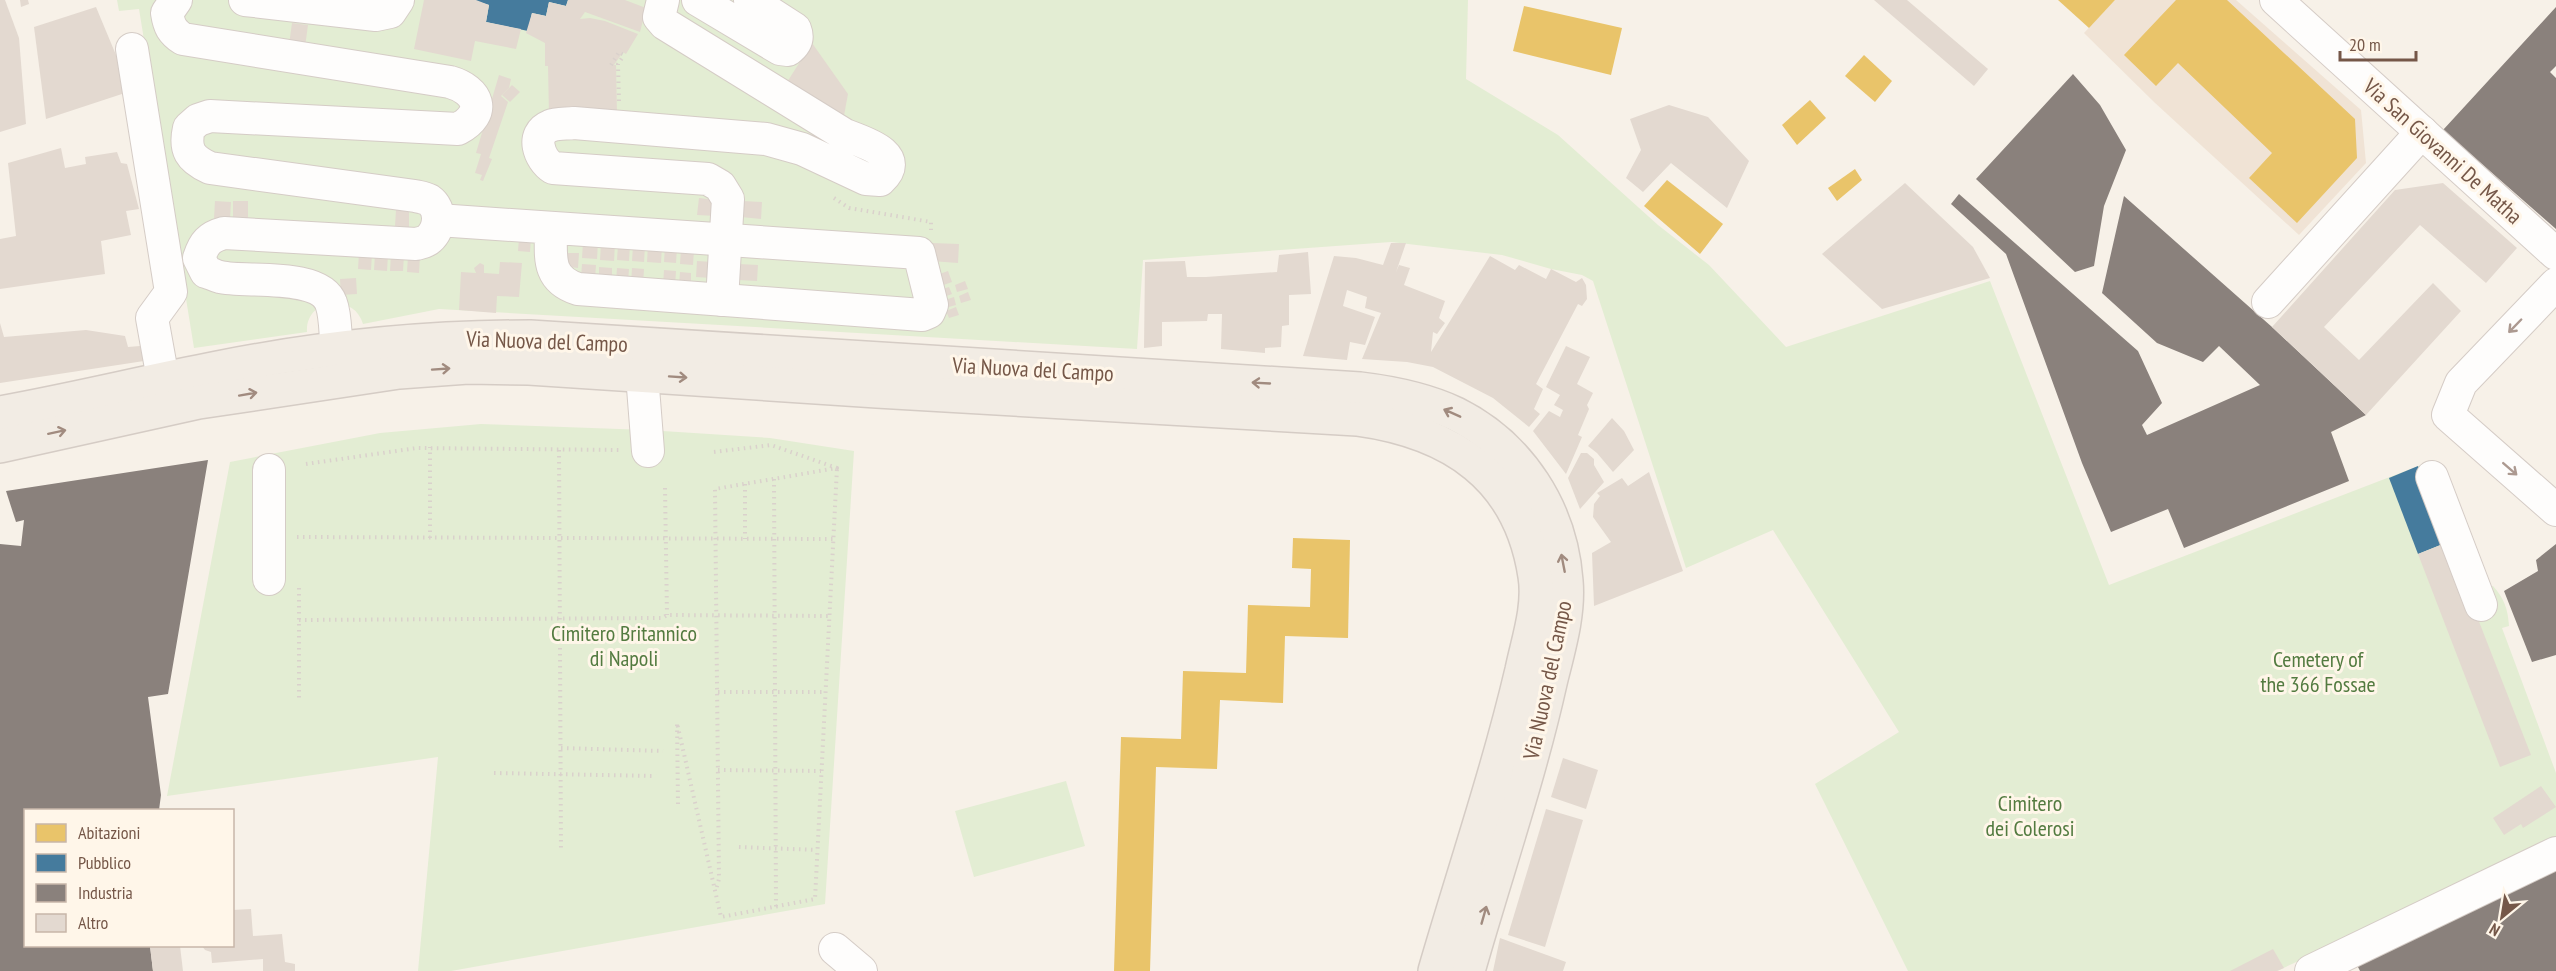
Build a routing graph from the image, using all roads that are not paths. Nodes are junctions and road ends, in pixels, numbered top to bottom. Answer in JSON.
{"nodes":[{"id":1,"x":176,"y":0,"type":"edge"},
{"id":2,"x":245,"y":0,"type":"edge"},
{"id":3,"x":398,"y":0,"type":"edge"},
{"id":4,"x":663,"y":0,"type":"edge"},
{"id":5,"x":698,"y":0,"type":"edge"},
{"id":6,"x":750,"y":0,"type":"edge"},
{"id":7,"x":2276,"y":0,"type":"edge"},
{"id":8,"x":132,"y":49,"type":"dead end"},
{"id":9,"x":2422,"y":132,"type":"junction"},
{"id":10,"x":438,"y":220,"type":"junction"},
{"id":11,"x":551,"y":228,"type":"junction"},
{"id":12,"x":726,"y":240,"type":"junction"},
{"id":13,"x":2556,"y":254,"type":"edge"},
{"id":14,"x":2556,"y":284,"type":"edge"},
{"id":15,"x":722,"y":300,"type":"junction"},
{"id":16,"x":2268,"y":302,"type":"dead end"},
{"id":17,"x":337,"y":350,"type":"junction"},
{"id":18,"x":642,"y":375,"type":"junction"},
{"id":19,"x":163,"y":379,"type":"junction"},
{"id":20,"x":0,"y":412,"type":"edge"},
{"id":21,"x":0,"y":446,"type":"edge"},
{"id":22,"x":648,"y":451,"type":"road end"},
{"id":23,"x":269,"y":470,"type":"dead end"},
{"id":24,"x":2432,"y":477,"type":"dead end"},
{"id":25,"x":2556,"y":510,"type":"edge"},
{"id":26,"x":269,"y":579,"type":"dead end"},
{"id":27,"x":2481,"y":605,"type":"dead end"},
{"id":28,"x":2556,"y":854,"type":"edge"},
{"id":29,"x":835,"y":949,"type":"dead end"},
{"id":30,"x":861,"y":971,"type":"edge"},
{"id":31,"x":1435,"y":971,"type":"edge"},
{"id":32,"x":1468,"y":971,"type":"edge"},
{"id":33,"x":2311,"y":971,"type":"edge"}],
"edges":[{"from":1,"to":10,"type":"street"},
{"from":2,"to":3,"type":"street"},
{"from":4,"to":12,"type":"street"},
{"from":5,"to":6,"type":"street"},
{"from":7,"to":9,"type":"street","name":"Via San Giovanni De Matha"},
{"from":8,"to":19,"type":"street"},
{"from":9,"to":13,"type":"street","name":"Via San Giovanni De Matha"},
{"from":9,"to":16,"type":"street"},
{"from":10,"to":11,"type":"street"},
{"from":10,"to":17,"type":"street"},
{"from":11,"to":12,"type":"street"},
{"from":11,"to":15,"type":"street"},
{"from":12,"to":15,"type":"street"},
{"from":12,"to":15,"type":"street"},
{"from":14,"to":25,"type":"street","one_way":true},
{"from":17,"to":19,"type":"main road","name":"Via Nuova del Campo"},
{"from":32,"to":17,"type":"main road","name":"Via Nuova del Campo","one_way":true},
{"from":21,"to":18,"type":"main road","name":"Via Nuova del Campo","one_way":true},
{"from":18,"to":22,"type":"street"},
{"from":18,"to":31,"type":"main road","name":"Via Nuova del Campo","one_way":true},
{"from":19,"to":20,"type":"main road","name":"Via Nuova del Campo"},
{"from":23,"to":26,"type":"street"},
{"from":24,"to":27,"type":"street"},
{"from":28,"to":33,"type":"street"},
{"from":29,"to":30,"type":"street"}]}
